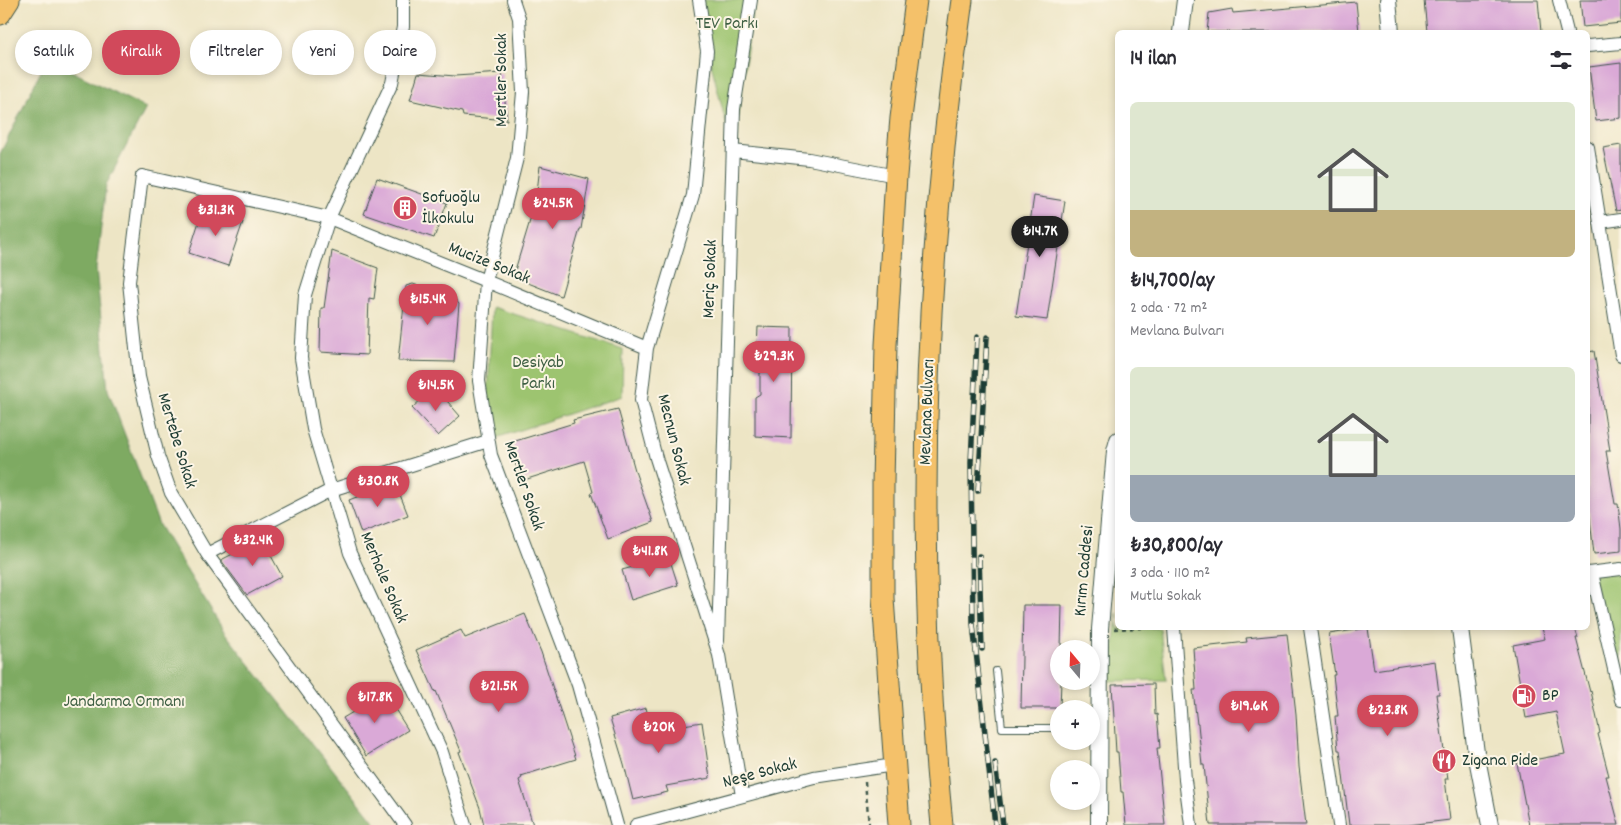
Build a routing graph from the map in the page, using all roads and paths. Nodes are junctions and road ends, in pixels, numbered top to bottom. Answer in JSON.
{"nodes":[{"id":1,"x":9,"y":0,"type":"edge"},
{"id":2,"x":404,"y":0,"type":"edge"},
{"id":3,"x":513,"y":0,"type":"edge"},
{"id":4,"x":699,"y":0,"type":"edge"},
{"id":5,"x":751,"y":0,"type":"edge"},
{"id":6,"x":916,"y":0,"type":"edge"},
{"id":7,"x":962,"y":0,"type":"edge"},
{"id":8,"x":1185,"y":0,"type":"edge"},
{"id":9,"x":1388,"y":0,"type":"edge"},
{"id":10,"x":1559,"y":0,"type":"edge"},
{"id":11,"x":0,"y":14,"type":"edge"},
{"id":12,"x":1181,"y":30,"type":"edge"},
{"id":13,"x":1391,"y":30,"type":"edge"},
{"id":14,"x":1566,"y":30,"type":"edge"},
{"id":15,"x":1621,"y":43,"type":"edge"},
{"id":16,"x":1590,"y":46,"type":"edge"},
{"id":17,"x":733,"y":151,"type":"junction"},
{"id":18,"x":1590,"y":160,"type":"edge"},
{"id":19,"x":142,"y":176,"type":"joint"},
{"id":20,"x":896,"y":176,"type":"junction"},
{"id":21,"x":329,"y":218,"type":"junction"},
{"id":22,"x":1621,"y":219,"type":"edge"},
{"id":23,"x":1600,"y":222,"type":"junction"},
{"id":24,"x":486,"y":281,"type":"junction"},
{"id":25,"x":647,"y":348,"type":"junction"},
{"id":26,"x":1621,"y":355,"type":"edge"},
{"id":27,"x":488,"y":441,"type":"junction"},
{"id":28,"x":1115,"y":451,"type":"edge"},
{"id":29,"x":331,"y":490,"type":"junction"},
{"id":30,"x":207,"y":554,"type":"junction"},
{"id":31,"x":1621,"y":569,"type":"edge"},
{"id":32,"x":1590,"y":573,"type":"edge"},
{"id":33,"x":1100,"y":628,"type":"junction"},
{"id":34,"x":1115,"y":628,"type":"edge"},
{"id":35,"x":1174,"y":630,"type":"edge"},
{"id":36,"x":1310,"y":630,"type":"edge"},
{"id":37,"x":1460,"y":630,"type":"edge"},
{"id":38,"x":718,"y":650,"type":"junction"},
{"id":39,"x":996,"y":671,"type":"dead end"},
{"id":40,"x":1096,"y":700,"type":"edge"},
{"id":41,"x":1621,"y":700,"type":"edge"},
{"id":42,"x":1050,"y":728,"type":"edge"},
{"id":43,"x":1096,"y":750,"type":"edge"},
{"id":44,"x":894,"y":765,"type":"junction"},
{"id":45,"x":864,"y":769,"type":"junction"},
{"id":46,"x":742,"y":796,"type":"junction"},
{"id":47,"x":405,"y":825,"type":"edge"},
{"id":48,"x":465,"y":825,"type":"edge"},
{"id":49,"x":617,"y":825,"type":"edge"},
{"id":50,"x":636,"y":825,"type":"edge"},
{"id":51,"x":870,"y":825,"type":"edge"},
{"id":52,"x":899,"y":825,"type":"edge"},
{"id":53,"x":942,"y":825,"type":"edge"},
{"id":54,"x":1099,"y":825,"type":"edge"},
{"id":55,"x":1191,"y":825,"type":"edge"},
{"id":56,"x":1339,"y":825,"type":"edge"},
{"id":57,"x":1490,"y":825,"type":"edge"}],
"edges":[{"from":1,"to":11,"type":"main road"},
{"from":2,"to":21,"type":"street","name":"Merhale Sokak"},
{"from":3,"to":24,"type":"street","name":"Mertler Sokak"},
{"from":4,"to":25,"type":"street","name":"Mecnun Sokak"},
{"from":5,"to":17,"type":"street","name":"Meriç Sokak"},
{"from":6,"to":20,"type":"main road"},
{"from":7,"to":53,"type":"main road","name":"Mevlana Bulvarı"},
{"from":8,"to":12,"type":"street"},
{"from":9,"to":13,"type":"street"},
{"from":10,"to":14,"type":"street"},
{"from":15,"to":16,"type":"street"},
{"from":17,"to":20,"type":"street"},
{"from":17,"to":38,"type":"street","name":"Meriç Sokak"},
{"from":18,"to":23,"type":"street"},
{"from":19,"to":21,"type":"street","name":"Mucize Sokak"},
{"from":19,"to":30,"type":"street","name":"Mertebe Sokak"},
{"from":20,"to":44,"type":"main road"},
{"from":21,"to":24,"type":"street","name":"Mucize Sokak"},
{"from":21,"to":29,"type":"street","name":"Merhale Sokak"},
{"from":22,"to":23,"type":"street"},
{"from":23,"to":26,"type":"street"},
{"from":24,"to":25,"type":"street","name":"Mucize Sokak"},
{"from":24,"to":27,"type":"street","name":"Mertler Sokak"},
{"from":25,"to":38,"type":"street","name":"Mecnun Sokak"},
{"from":27,"to":29,"type":"street"},
{"from":27,"to":49,"type":"street","name":"Mertler Sokak"},
{"from":28,"to":33,"type":"street","name":"Kırım Caddesi"},
{"from":29,"to":30,"type":"street"},
{"from":29,"to":48,"type":"street","name":"Merhale Sokak"},
{"from":30,"to":47,"type":"street","name":"Mertebe Sokak"},
{"from":31,"to":32,"type":"street"},
{"from":32,"to":41,"type":"street"},
{"from":33,"to":34,"type":"path"},
{"from":33,"to":40,"type":"street","name":"Kırım Caddesi"},
{"from":35,"to":55,"type":"street"},
{"from":36,"to":56,"type":"street"},
{"from":37,"to":57,"type":"street"},
{"from":38,"to":46,"type":"street","name":"Mecnun Sokak"},
{"from":39,"to":42,"type":"lane"},
{"from":43,"to":54,"type":"street","name":"Kırım Caddesi"},
{"from":44,"to":45,"type":"street","name":"Neşe Sokak"},
{"from":44,"to":52,"type":"main road"},
{"from":45,"to":46,"type":"street","name":"Neşe Sokak"},
{"from":45,"to":51,"type":"path"},
{"from":46,"to":50,"type":"street","name":"Neşe Sokak"}]}
